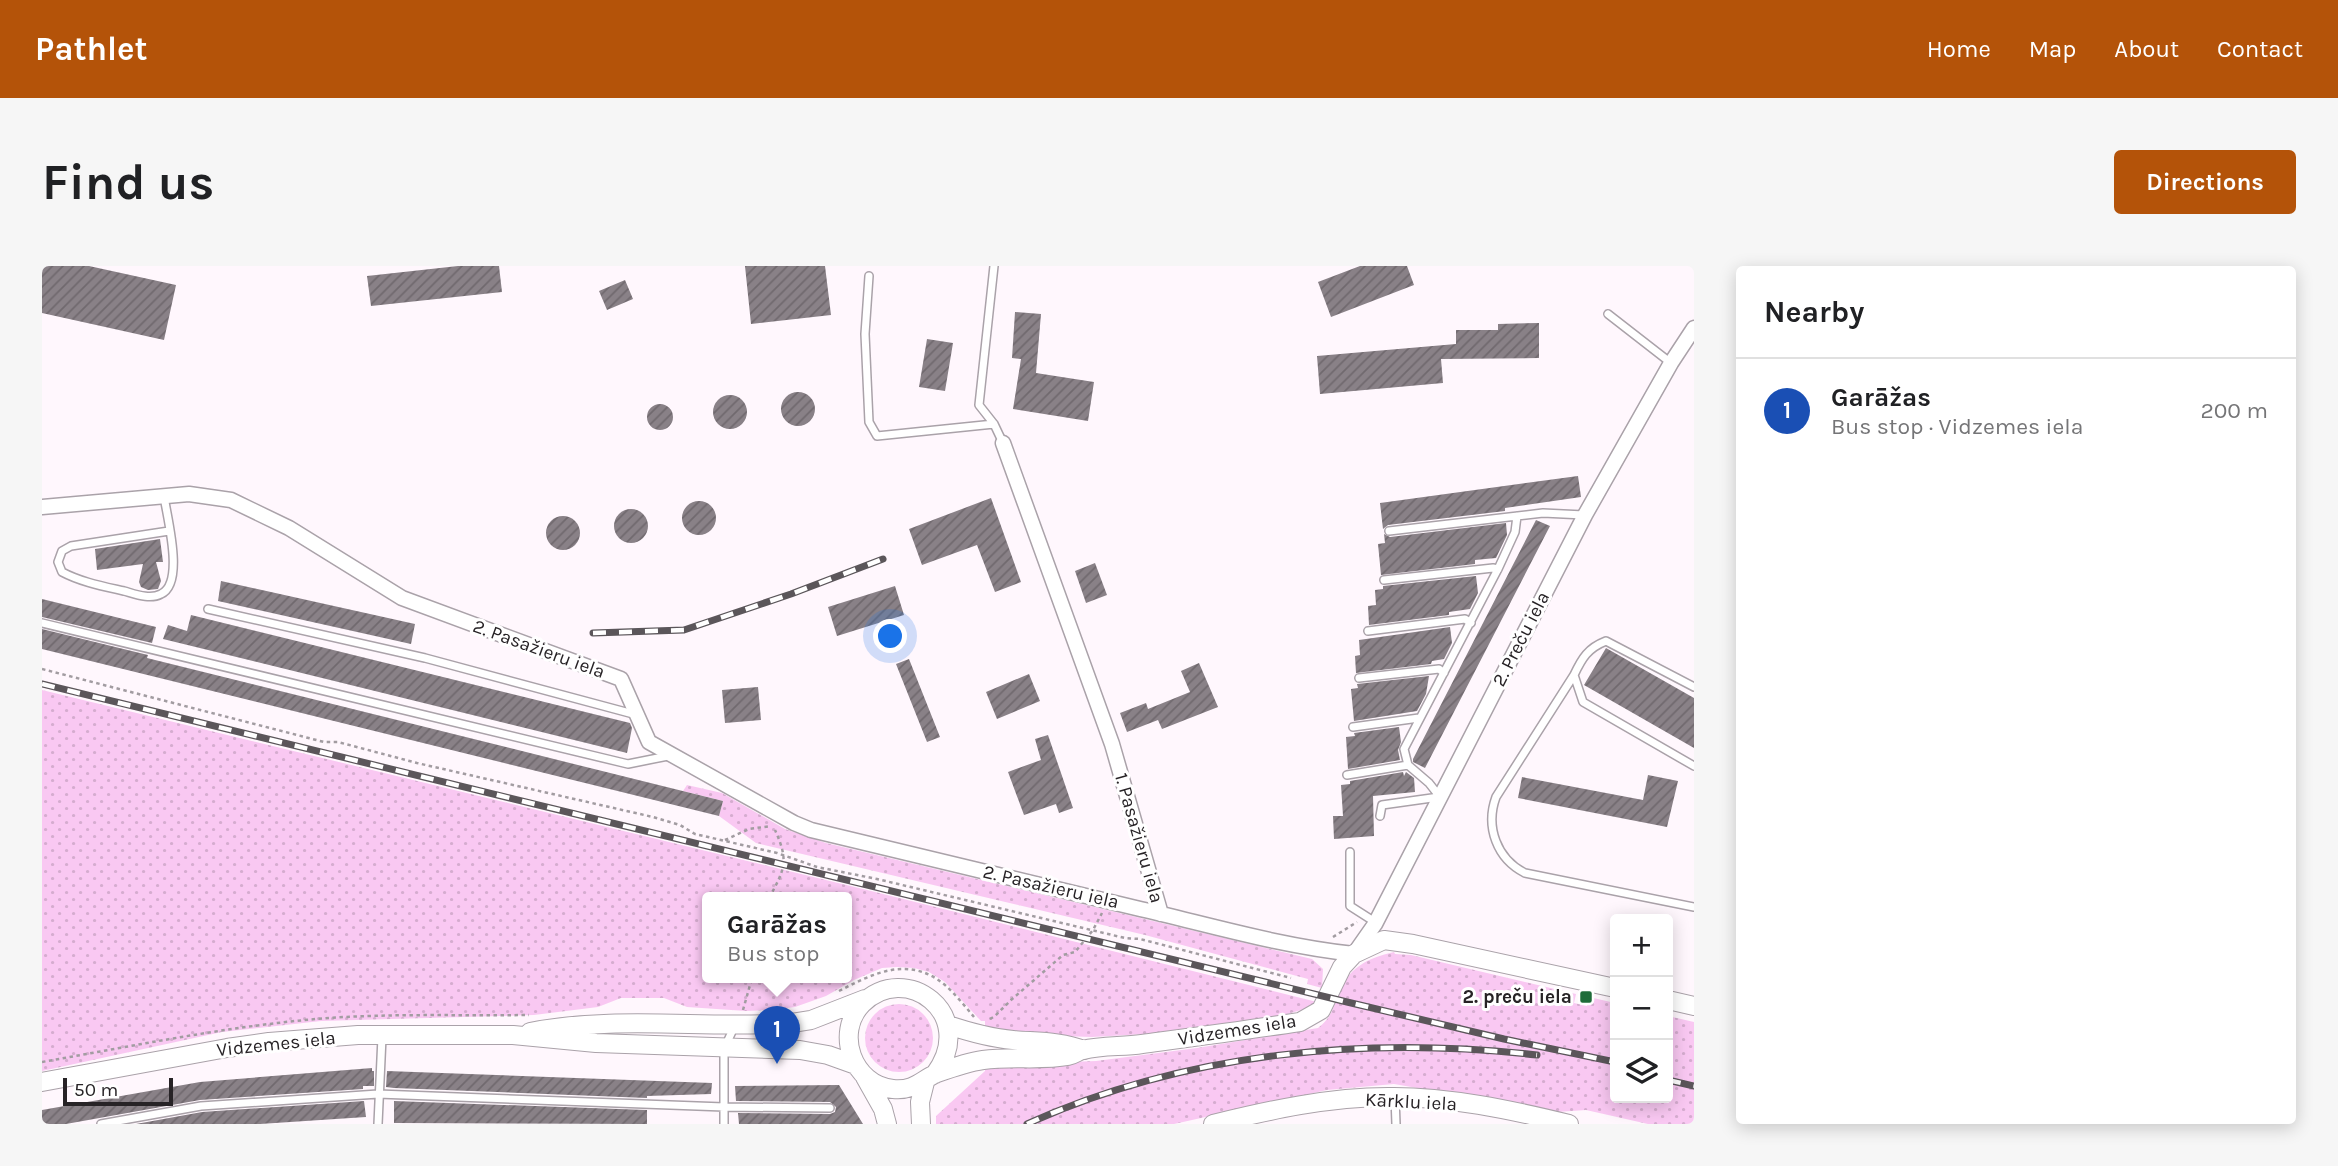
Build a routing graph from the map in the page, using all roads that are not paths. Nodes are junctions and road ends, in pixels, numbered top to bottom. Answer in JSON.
{"nodes":[{"id":1,"x":994,"y":266,"type":"edge"},
{"id":2,"x":869,"y":276,"type":"dead end"},
{"id":3,"x":1608,"y":314,"type":"dead end"},
{"id":4,"x":1694,"y":328,"type":"edge"},
{"id":5,"x":1671,"y":363,"type":"junction"},
{"id":6,"x":994,"y":424,"type":"junction"},
{"id":7,"x":1003,"y":443,"type":"joint"},
{"id":8,"x":164,"y":496,"type":"junction"},
{"id":9,"x":42,"y":507,"type":"edge"},
{"id":10,"x":1585,"y":515,"type":"junction"},
{"id":11,"x":1517,"y":516,"type":"junction"},
{"id":12,"x":169,"y":531,"type":"junction"},
{"id":13,"x":1389,"y":531,"type":"dead end"},
{"id":14,"x":1498,"y":569,"type":"junction"},
{"id":15,"x":1384,"y":580,"type":"dead end"},
{"id":16,"x":208,"y":609,"type":"dead end"},
{"id":17,"x":42,"y":623,"type":"edge"},
{"id":18,"x":1471,"y":623,"type":"junction"},
{"id":19,"x":1368,"y":631,"type":"dead end"},
{"id":20,"x":1444,"y":673,"type":"junction"},
{"id":21,"x":1574,"y":675,"type":"junction"},
{"id":22,"x":1359,"y":678,"type":"dead end"},
{"id":23,"x":1694,"y":686,"type":"edge"},
{"id":24,"x":638,"y":715,"type":"junction"},
{"id":25,"x":1419,"y":718,"type":"junction"},
{"id":26,"x":1353,"y":727,"type":"dead end"},
{"id":27,"x":672,"y":755,"type":"junction"},
{"id":28,"x":1408,"y":765,"type":"junction"},
{"id":29,"x":1694,"y":766,"type":"edge"},
{"id":30,"x":1347,"y":775,"type":"dead end"},
{"id":31,"x":1440,"y":797,"type":"junction"},
{"id":32,"x":1380,"y":816,"type":"dead end"},
{"id":33,"x":1350,"y":852,"type":"dead end"},
{"id":34,"x":1694,"y":907,"type":"edge"},
{"id":35,"x":1161,"y":914,"type":"junction"},
{"id":36,"x":1376,"y":922,"type":"junction"},
{"id":37,"x":1354,"y":954,"type":"junction"},
{"id":38,"x":1610,"y":987,"type":"edge"},
{"id":39,"x":869,"y":998,"type":"junction"},
{"id":40,"x":1673,"y":1001,"type":"edge"},
{"id":41,"x":1694,"y":1006,"type":"edge"},
{"id":42,"x":739,"y":1019,"type":"junction"},
{"id":43,"x":948,"y":1025,"type":"junction"},
{"id":44,"x":383,"y":1035,"type":"junction"},
{"id":45,"x":513,"y":1035,"type":"junction"},
{"id":46,"x":724,"y":1049,"type":"junction"},
{"id":47,"x":1084,"y":1050,"type":"junction"},
{"id":48,"x":859,"y":1070,"type":"junction"},
{"id":49,"x":930,"y":1078,"type":"junction"},
{"id":50,"x":42,"y":1082,"type":"edge"},
{"id":51,"x":378,"y":1094,"type":"junction"},
{"id":52,"x":1395,"y":1097,"type":"junction"},
{"id":53,"x":724,"y":1107,"type":"junction"},
{"id":54,"x":830,"y":1108,"type":"dead end"},
{"id":55,"x":101,"y":1124,"type":"edge"},
{"id":56,"x":378,"y":1124,"type":"edge"},
{"id":57,"x":724,"y":1124,"type":"edge"},
{"id":58,"x":887,"y":1124,"type":"edge"},
{"id":59,"x":921,"y":1124,"type":"edge"},
{"id":60,"x":1213,"y":1124,"type":"edge"},
{"id":61,"x":1396,"y":1124,"type":"edge"},
{"id":62,"x":1569,"y":1124,"type":"edge"}],
"edges":[{"from":1,"to":6,"type":"lane"},
{"from":2,"to":6,"type":"lane"},
{"from":3,"to":5,"type":"lane"},
{"from":4,"to":5,"type":"street","name":"2. Preču iela"},
{"from":5,"to":10,"type":"street","name":"2. Preču iela"},
{"from":6,"to":7,"type":"lane"},
{"from":7,"to":35,"type":"street","name":"1. Pasažieru iela"},
{"from":8,"to":9,"type":"street","name":"2. Pasažieru iela"},
{"from":8,"to":12,"type":"lane"},
{"from":8,"to":24,"type":"street","name":"2. Pasažieru iela"},
{"from":10,"to":11,"type":"lane"},
{"from":10,"to":31,"type":"street","name":"2. Preču iela"},
{"from":11,"to":13,"type":"lane"},
{"from":11,"to":14,"type":"lane"},
{"from":12,"to":12,"type":"lane"},
{"from":14,"to":15,"type":"lane"},
{"from":14,"to":18,"type":"lane"},
{"from":16,"to":24,"type":"lane"},
{"from":17,"to":27,"type":"lane"},
{"from":18,"to":19,"type":"lane"},
{"from":18,"to":20,"type":"lane"},
{"from":20,"to":22,"type":"lane"},
{"from":20,"to":25,"type":"lane"},
{"from":21,"to":23,"type":"lane"},
{"from":21,"to":29,"type":"lane"},
{"from":21,"to":34,"type":"lane"},
{"from":24,"to":27,"type":"street","name":"2. Pasažieru iela"},
{"from":25,"to":26,"type":"lane"},
{"from":25,"to":28,"type":"lane"},
{"from":27,"to":35,"type":"street","name":"2. Pasažieru iela"},
{"from":28,"to":30,"type":"lane"},
{"from":28,"to":31,"type":"lane"},
{"from":31,"to":32,"type":"lane"},
{"from":31,"to":36,"type":"street","name":"2. Preču iela"},
{"from":33,"to":36,"type":"lane"},
{"from":35,"to":37,"type":"street","name":"1. Pasažieru iela"},
{"from":36,"to":37,"type":"street","name":"2. Preču iela"},
{"from":37,"to":38,"type":"street","name":"1. Pasažieru iela"},
{"from":37,"to":47,"type":"street","name":"Vidzemes iela"},
{"from":39,"to":42,"type":"street","name":"Vidzemes iela"},
{"from":39,"to":43,"type":"street","name":"Vidzemes iela"},
{"from":39,"to":48,"type":"street"},
{"from":40,"to":41,"type":"street"},
{"from":42,"to":45,"type":"street","name":"Vidzemes iela"},
{"from":42,"to":46,"type":"lane"},
{"from":43,"to":47,"type":"street","name":"Vidzemes iela"},
{"from":43,"to":49,"type":"street"},
{"from":44,"to":45,"type":"street","name":"Vidzemes iela"},
{"from":44,"to":50,"type":"street","name":"Vidzemes iela"},
{"from":44,"to":51,"type":"lane"},
{"from":45,"to":46,"type":"street","name":"Vidzemes iela"},
{"from":46,"to":48,"type":"street","name":"Vidzemes iela"},
{"from":46,"to":53,"type":"lane"},
{"from":47,"to":49,"type":"street","name":"Vidzemes iela"},
{"from":48,"to":49,"type":"street","name":"Vidzemes iela"},
{"from":48,"to":58,"type":"street"},
{"from":49,"to":59,"type":"street"},
{"from":51,"to":53,"type":"lane"},
{"from":51,"to":55,"type":"lane"},
{"from":51,"to":56,"type":"lane"},
{"from":52,"to":60,"type":"street","name":"Kārklu iela"},
{"from":52,"to":61,"type":"lane"},
{"from":52,"to":62,"type":"street","name":"Kārklu iela"},
{"from":53,"to":54,"type":"lane"},
{"from":53,"to":57,"type":"lane"}]}
